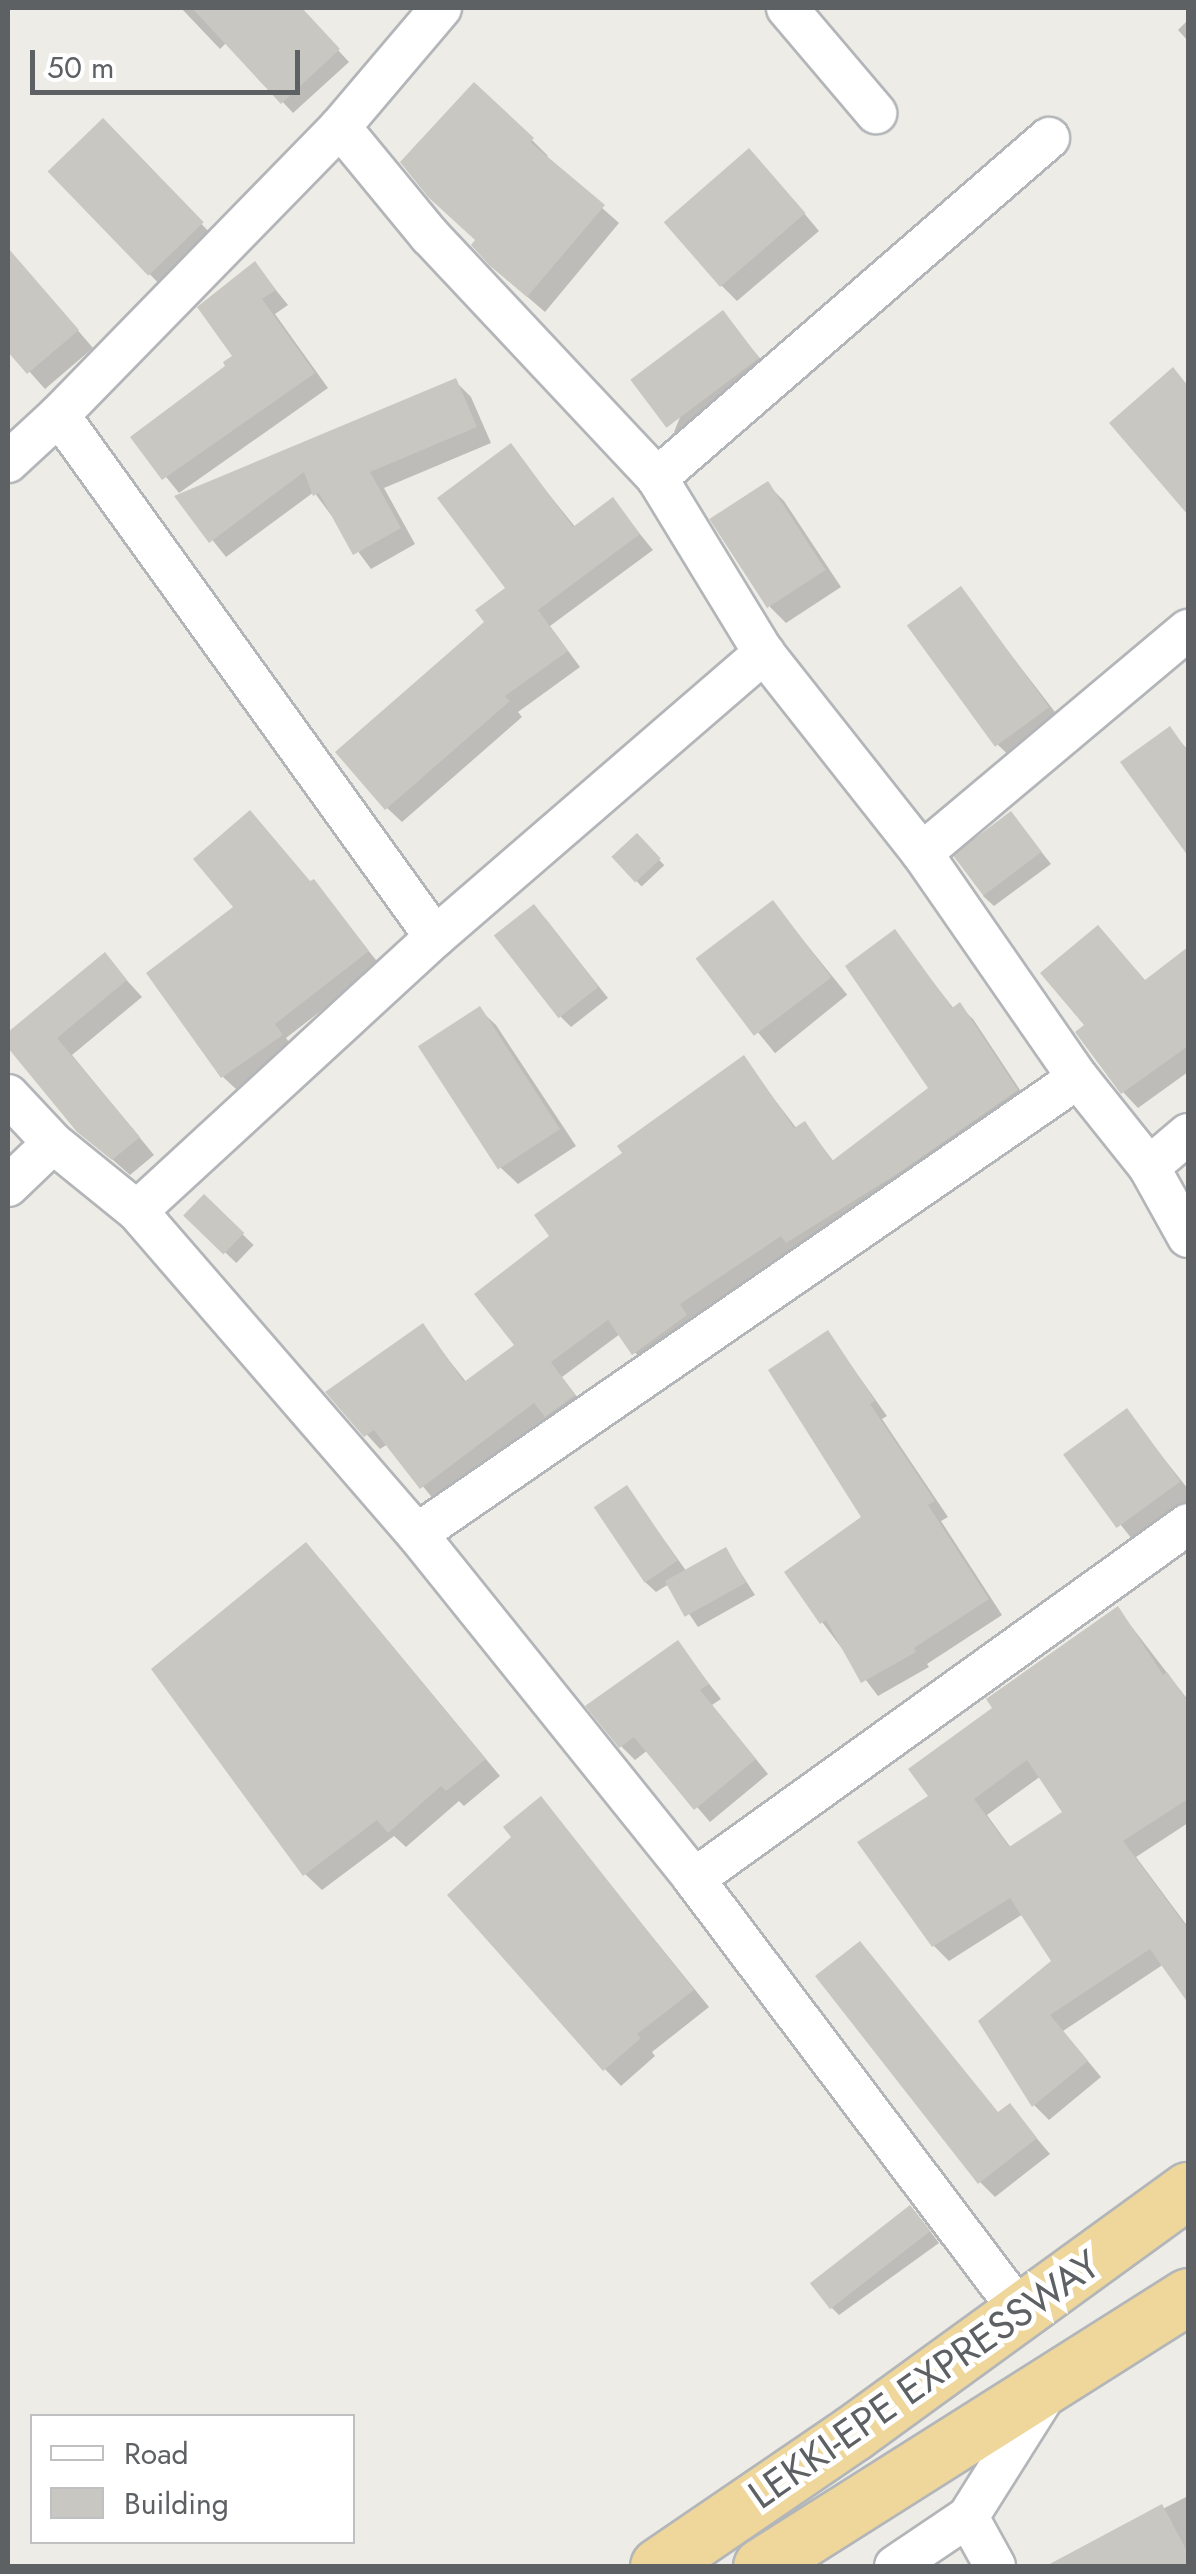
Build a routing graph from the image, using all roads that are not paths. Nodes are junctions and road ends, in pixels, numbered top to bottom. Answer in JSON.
{"nodes":[{"id":1,"x":441,"y":8,"type":"edge"},
{"id":2,"x":787,"y":8,"type":"edge"},
{"id":3,"x":876,"y":113,"type":"dead end"},
{"id":4,"x":340,"y":127,"type":"junction"},
{"id":5,"x":1049,"y":138,"type":"dead end"},
{"id":6,"x":59,"y":415,"type":"junction"},
{"id":7,"x":8,"y":462,"type":"edge"},
{"id":8,"x":657,"y":478,"type":"junction"},
{"id":9,"x":1188,"y":630,"type":"edge"},
{"id":10,"x":764,"y":654,"type":"junction"},
{"id":11,"x":922,"y":853,"type":"junction"},
{"id":12,"x":435,"y":937,"type":"junction"},
{"id":13,"x":1078,"y":1078,"type":"junction"},
{"id":14,"x":8,"y":1094,"type":"edge"},
{"id":15,"x":1188,"y":1134,"type":"edge"},
{"id":16,"x":53,"y":1144,"type":"junction"},
{"id":17,"x":1148,"y":1167,"type":"junction"},
{"id":18,"x":8,"y":1186,"type":"edge"},
{"id":19,"x":137,"y":1212,"type":"junction"},
{"id":20,"x":1188,"y":1236,"type":"edge"},
{"id":21,"x":1188,"y":1524,"type":"edge"},
{"id":22,"x":417,"y":1534,"type":"junction"},
{"id":23,"x":694,"y":1879,"type":"junction"},
{"id":24,"x":1188,"y":2190,"type":"edge"},
{"id":25,"x":1188,"y":2296,"type":"edge"},
{"id":26,"x":1020,"y":2311,"type":"junction"},
{"id":27,"x":1056,"y":2378,"type":"junction"},
{"id":28,"x":968,"y":2516,"type":"junction"},
{"id":29,"x":658,"y":2566,"type":"edge"},
{"id":30,"x":761,"y":2566,"type":"edge"},
{"id":31,"x":895,"y":2566,"type":"edge"},
{"id":32,"x":995,"y":2566,"type":"edge"}],
"edges":[{"from":1,"to":4,"type":"street"},
{"from":2,"to":3,"type":"street"},
{"from":4,"to":6,"type":"street"},
{"from":4,"to":8,"type":"street"},
{"from":5,"to":8,"type":"street"},
{"from":6,"to":7,"type":"street"},
{"from":6,"to":12,"type":"street"},
{"from":8,"to":10,"type":"street"},
{"from":9,"to":11,"type":"street"},
{"from":10,"to":11,"type":"street"},
{"from":10,"to":12,"type":"street"},
{"from":11,"to":13,"type":"street"},
{"from":12,"to":19,"type":"street"},
{"from":13,"to":17,"type":"street"},
{"from":13,"to":22,"type":"street"},
{"from":14,"to":16,"type":"street"},
{"from":15,"to":17,"type":"street"},
{"from":16,"to":18,"type":"street"},
{"from":16,"to":19,"type":"street"},
{"from":17,"to":20,"type":"street"},
{"from":19,"to":22,"type":"street"},
{"from":21,"to":23,"type":"street"},
{"from":22,"to":23,"type":"street"},
{"from":23,"to":26,"type":"street"},
{"from":24,"to":26,"type":"highway","name":"LEKKI-EPE EXPRESSWAY"},
{"from":25,"to":27,"type":"highway","name":"LEKKI-EPE EXPRESSWAY"},
{"from":26,"to":29,"type":"highway","name":"LEKKI-EPE EXPRESSWAY"},
{"from":27,"to":28,"type":"street"},
{"from":27,"to":30,"type":"highway","name":"LEKKI-EPE EXPRESSWAY"},
{"from":28,"to":31,"type":"street"},
{"from":28,"to":32,"type":"street"}]}
